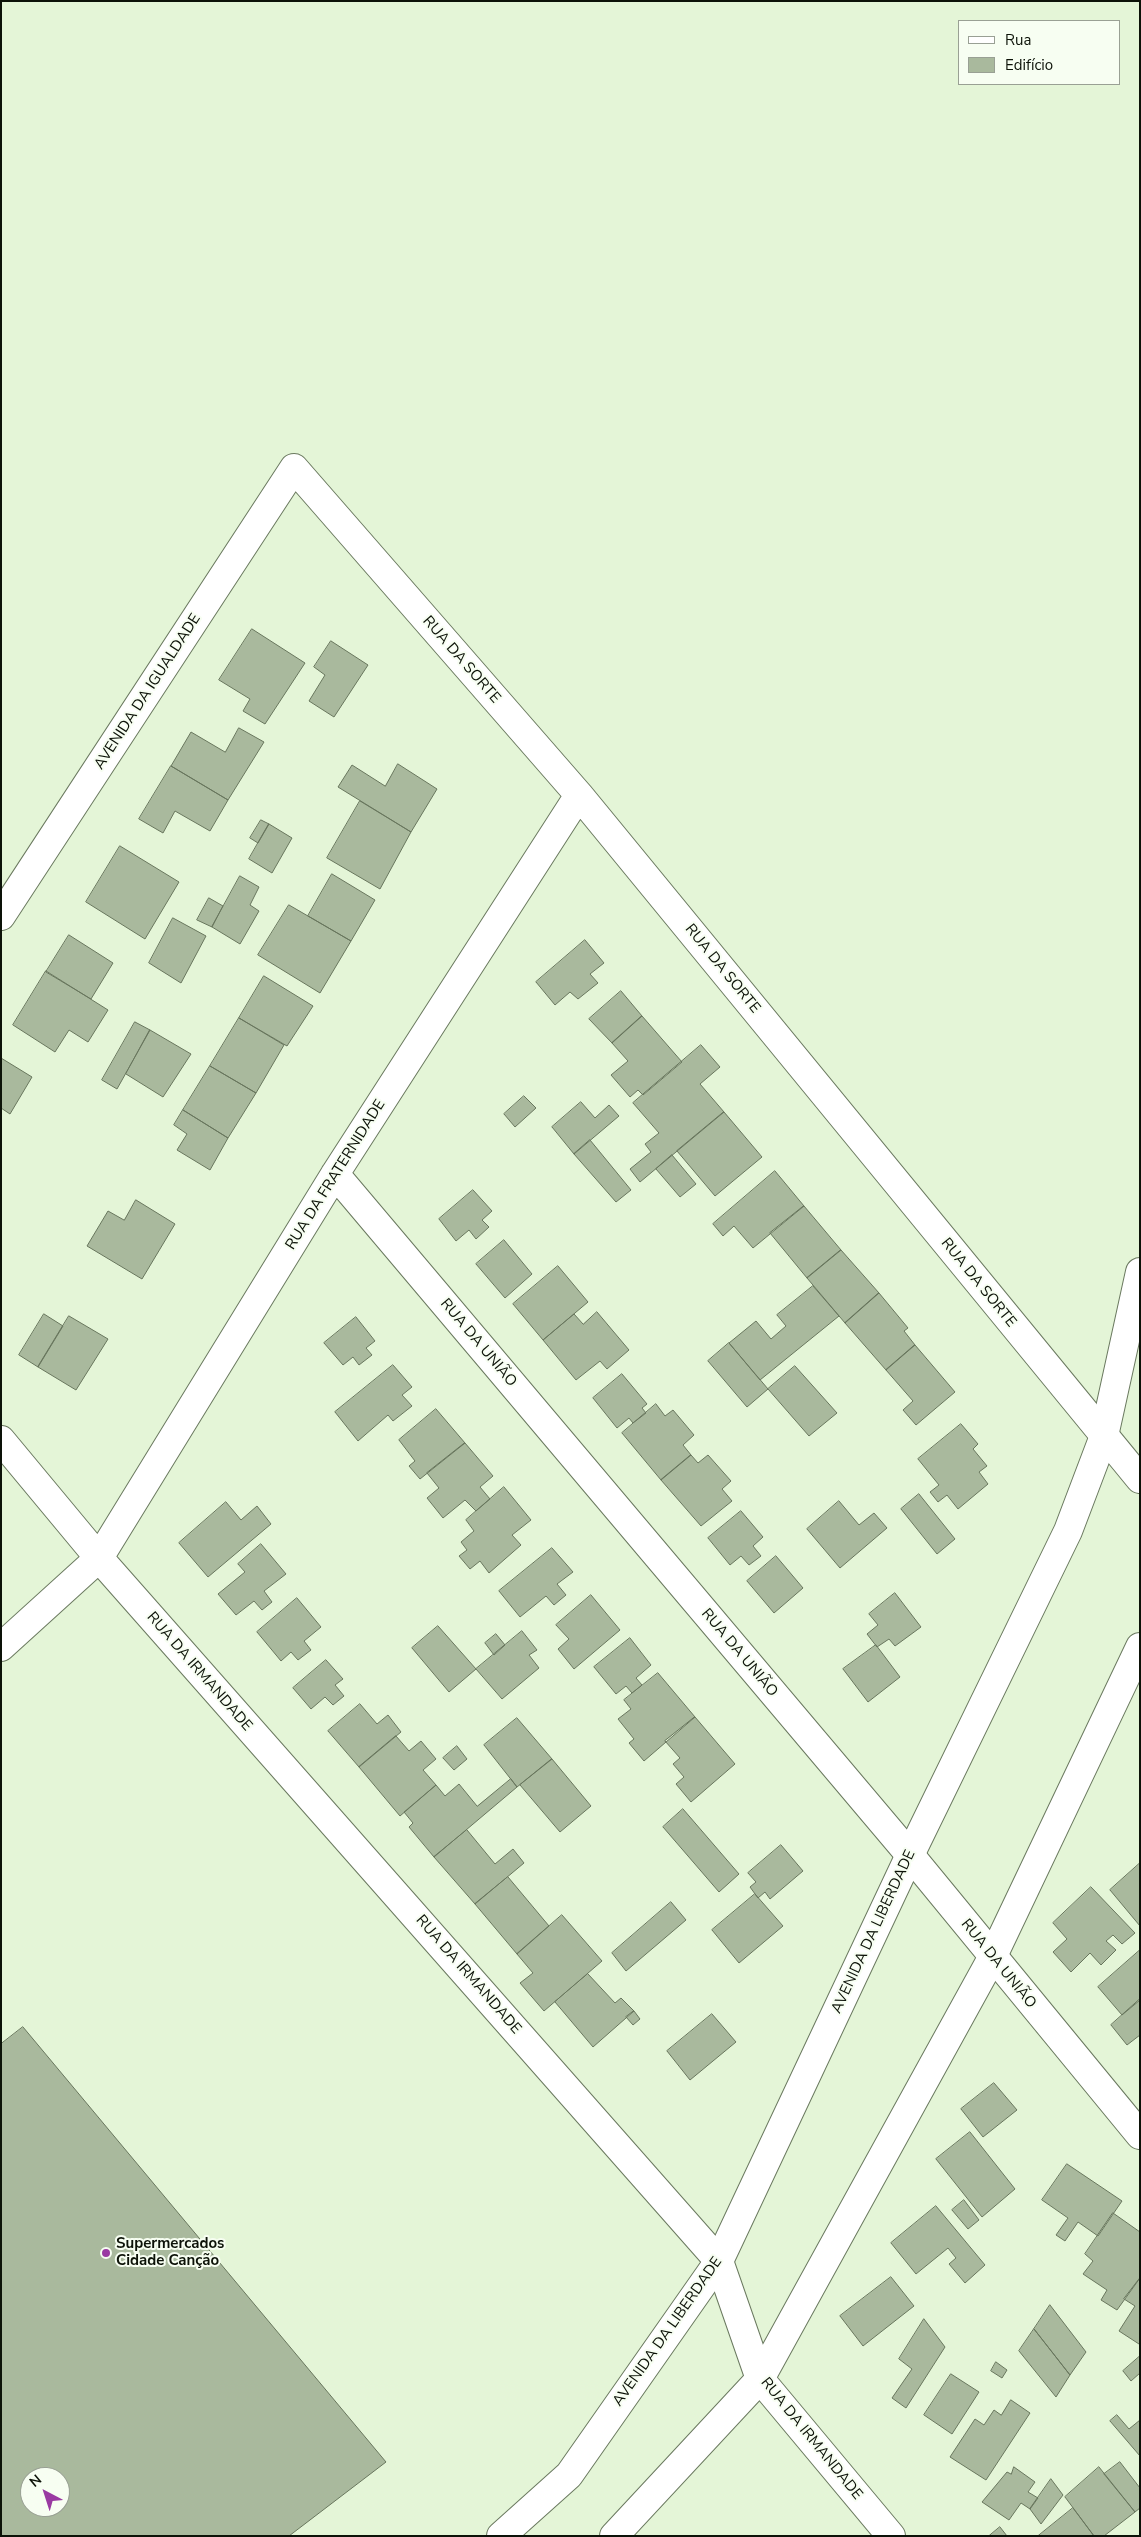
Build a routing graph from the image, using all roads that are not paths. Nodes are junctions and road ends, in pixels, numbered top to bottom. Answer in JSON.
{"nodes":[{"id":1,"x":294,"y":468,"type":"joint"},
{"id":2,"x":579,"y":795,"type":"junction"},
{"id":3,"x":1,"y":916,"type":"edge"},
{"id":4,"x":335,"y":1174,"type":"junction"},
{"id":5,"x":1140,"y":1272,"type":"edge"},
{"id":6,"x":1104,"y":1436,"type":"junction"},
{"id":7,"x":1,"y":1440,"type":"edge"},
{"id":8,"x":1140,"y":1479,"type":"edge"},
{"id":9,"x":99,"y":1558,"type":"junction"},
{"id":10,"x":1,"y":1646,"type":"edge"},
{"id":11,"x":1140,"y":1647,"type":"edge"},
{"id":12,"x":910,"y":1856,"type":"junction"},
{"id":13,"x":992,"y":1958,"type":"junction"},
{"id":14,"x":1140,"y":2135,"type":"edge"},
{"id":15,"x":719,"y":2260,"type":"junction"},
{"id":16,"x":760,"y":2379,"type":"junction"},
{"id":17,"x":501,"y":2536,"type":"edge"},
{"id":18,"x":614,"y":2536,"type":"edge"},
{"id":19,"x":891,"y":2536,"type":"edge"}],
"edges":[{"from":1,"to":2,"type":"street","name":"RUA DA SORTE"},
{"from":1,"to":3,"type":"street","name":"AVENIDA DA IGUALDADE"},
{"from":2,"to":4,"type":"street","name":"RUA DA FRATERNIDADE"},
{"from":2,"to":6,"type":"street","name":"RUA DA SORTE"},
{"from":4,"to":9,"type":"street","name":"RUA DA FRATERNIDADE"},
{"from":4,"to":12,"type":"street","name":"RUA DA UNIÃO"},
{"from":5,"to":6,"type":"street","name":"AVENIDA DA LIBERDADE"},
{"from":6,"to":8,"type":"street","name":"RUA DA SORTE"},
{"from":6,"to":12,"type":"street","name":"AVENIDA DA LIBERDADE"},
{"from":7,"to":9,"type":"street","name":"RUA DA IRMANDADE"},
{"from":9,"to":10,"type":"street","name":"RUA DA FRATERNIDADE"},
{"from":9,"to":15,"type":"street","name":"RUA DA IRMANDADE"},
{"from":11,"to":13,"type":"street"},
{"from":12,"to":13,"type":"street","name":"RUA DA UNIÃO"},
{"from":12,"to":15,"type":"street","name":"AVENIDA DA LIBERDADE"},
{"from":13,"to":14,"type":"street","name":"RUA DA UNIÃO"},
{"from":13,"to":16,"type":"street"},
{"from":15,"to":16,"type":"street","name":"RUA DA IRMANDADE"},
{"from":15,"to":17,"type":"street","name":"AVENIDA DA LIBERDADE"},
{"from":16,"to":18,"type":"street"},
{"from":16,"to":19,"type":"street","name":"RUA DA IRMANDADE"}]}
